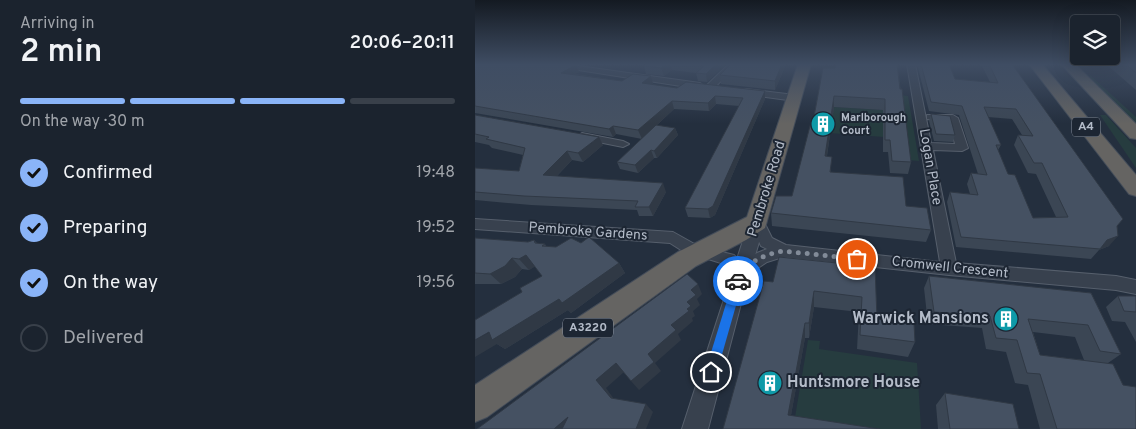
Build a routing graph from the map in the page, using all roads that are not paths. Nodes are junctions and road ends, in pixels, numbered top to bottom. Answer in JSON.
{"nodes":[{"id":1,"x":687,"y":84,"type":"edge"},
{"id":2,"x":717,"y":84,"type":"edge"},
{"id":3,"x":799,"y":84,"type":"edge"},
{"id":4,"x":915,"y":84,"type":"edge"},
{"id":5,"x":1051,"y":84,"type":"edge"},
{"id":6,"x":1067,"y":84,"type":"edge"},
{"id":7,"x":1087,"y":84,"type":"edge"},
{"id":8,"x":738,"y":91,"type":"edge"},
{"id":9,"x":795,"y":98,"type":"junction"},
{"id":10,"x":921,"y":116,"type":"junction"},
{"id":11,"x":570,"y":134,"type":"edge"},
{"id":12,"x":1136,"y":134,"type":"edge"},
{"id":13,"x":623,"y":144,"type":"dead end"},
{"id":14,"x":926,"y":146,"type":"junction"},
{"id":15,"x":1136,"y":188,"type":"edge"},
{"id":16,"x":757,"y":222,"type":"junction"},
{"id":17,"x":475,"y":224,"type":"edge"},
{"id":18,"x":783,"y":251,"type":"junction"},
{"id":19,"x":698,"y":252,"type":"junction"},
{"id":20,"x":949,"y":269,"type":"junction"},
{"id":21,"x":741,"y":272,"type":"junction"},
{"id":22,"x":1136,"y":280,"type":"edge"},
{"id":23,"x":1116,"y":283,"type":"junction"},
{"id":24,"x":1136,"y":287,"type":"edge"},
{"id":25,"x":475,"y":405,"type":"edge"},
{"id":26,"x":695,"y":429,"type":"edge"}],
"edges":[{"from":1,"to":2,"type":"street"},
{"from":3,"to":9,"type":"highway","name":"Pembroke Road"},
{"from":4,"to":10,"type":"street","name":"Logan Place"},
{"from":5,"to":15,"type":"highway","number":"A4"},
{"from":6,"to":15,"type":"highway"},
{"from":7,"to":12,"type":"highway","number":"A4"},
{"from":8,"to":9,"type":"street"},
{"from":9,"to":16,"type":"highway","name":"Pembroke Road"},
{"from":10,"to":14,"type":"street","name":"Logan Place"},
{"from":10,"to":14,"type":"street"},
{"from":11,"to":13,"type":"street"},
{"from":14,"to":20,"type":"street","name":"Logan Place"},
{"from":16,"to":18,"type":"street"},
{"from":16,"to":19,"type":"highway","number":"A3220"},
{"from":16,"to":21,"type":"street","name":"Pembroke Road"},
{"from":17,"to":19,"type":"street","name":"Pembroke Gardens"},
{"from":18,"to":20,"type":"street","name":"Cromwell Crescent"},
{"from":18,"to":21,"type":"street","name":"Cromwell Crescent"},
{"from":19,"to":21,"type":"street","name":"Pembroke Gardens"},
{"from":19,"to":25,"type":"highway","number":"A3220"},
{"from":20,"to":23,"type":"street","name":"Cromwell Crescent"},
{"from":21,"to":26,"type":"street","name":"Pembroke Road"},
{"from":22,"to":23,"type":"street","name":"Cromwell Crescent"},
{"from":23,"to":24,"type":"street","name":"Cromwell Crescent"}]}
